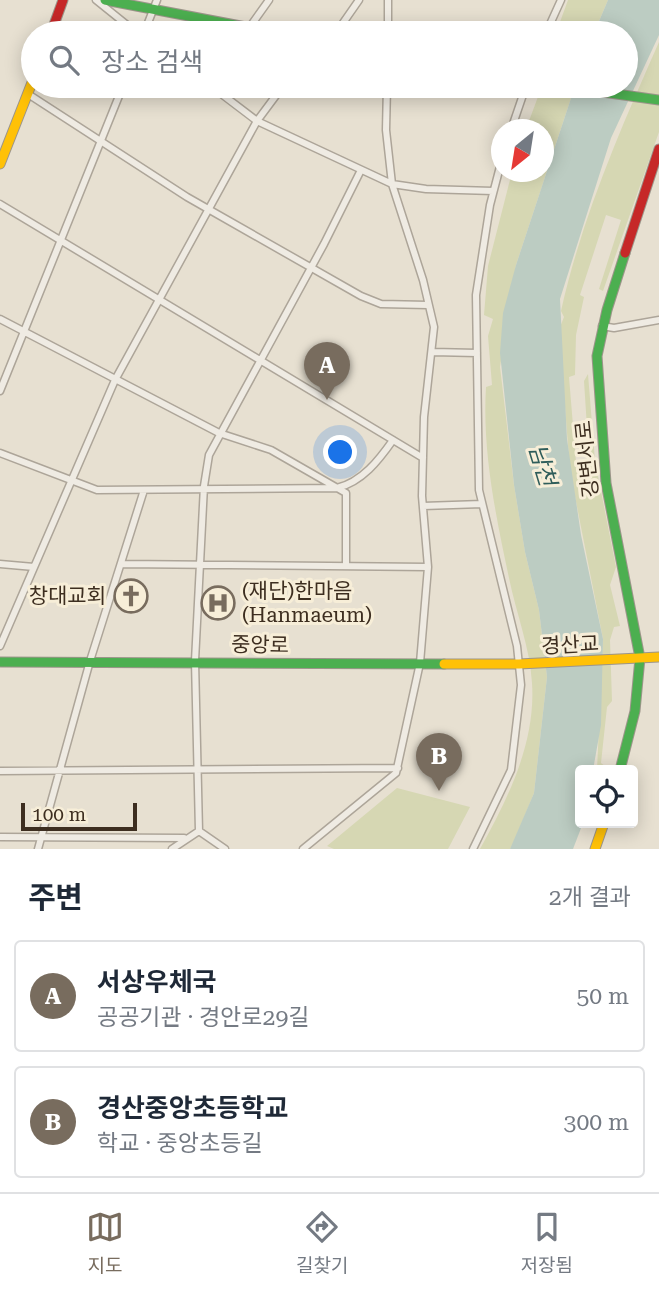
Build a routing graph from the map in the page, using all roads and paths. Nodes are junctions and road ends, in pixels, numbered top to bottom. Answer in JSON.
{"nodes":[{"id":1,"x":63,"y":0,"type":"edge"},
{"id":2,"x":96,"y":0,"type":"edge"},
{"id":3,"x":105,"y":0,"type":"edge"},
{"id":4,"x":269,"y":0,"type":"edge"},
{"id":5,"x":359,"y":0,"type":"edge"},
{"id":6,"x":388,"y":0,"type":"edge"},
{"id":7,"x":561,"y":0,"type":"edge"},
{"id":8,"x":155,"y":4,"type":"edge"},
{"id":9,"x":55,"y":21,"type":"edge"},
{"id":10,"x":122,"y":21,"type":"edge"},
{"id":11,"x":149,"y":21,"type":"edge"},
{"id":12,"x":222,"y":21,"type":"edge"},
{"id":13,"x":254,"y":21,"type":"edge"},
{"id":14,"x":344,"y":21,"type":"edge"},
{"id":15,"x":388,"y":21,"type":"edge"},
{"id":16,"x":551,"y":21,"type":"edge"},
{"id":17,"x":638,"y":97,"type":"edge"},
{"id":18,"x":26,"y":98,"type":"edge"},
{"id":19,"x":34,"y":98,"type":"edge"},
{"id":20,"x":117,"y":98,"type":"edge"},
{"id":21,"x":227,"y":98,"type":"edge"},
{"id":22,"x":274,"y":98,"type":"edge"},
{"id":23,"x":387,"y":98,"type":"edge"},
{"id":24,"x":522,"y":98,"type":"edge"},
{"id":25,"x":659,"y":100,"type":"edge"},
{"id":26,"x":515,"y":119,"type":"edge"},
{"id":27,"x":257,"y":121,"type":"junction"},
{"id":28,"x":100,"y":141,"type":"junction"},
{"id":29,"x":659,"y":149,"type":"edge"},
{"id":30,"x":0,"y":164,"type":"edge"},
{"id":31,"x":361,"y":170,"type":"junction"},
{"id":32,"x":495,"y":182,"type":"edge"},
{"id":33,"x":392,"y":184,"type":"junction"},
{"id":34,"x":492,"y":191,"type":"junction"},
{"id":35,"x":0,"y":204,"type":"edge"},
{"id":36,"x":209,"y":209,"type":"junction"},
{"id":37,"x":60,"y":243,"type":"junction"},
{"id":38,"x":311,"y":267,"type":"junction"},
{"id":39,"x":159,"y":300,"type":"junction"},
{"id":40,"x":428,"y":305,"type":"junction"},
{"id":41,"x":0,"y":319,"type":"edge"},
{"id":42,"x":659,"y":320,"type":"edge"},
{"id":43,"x":602,"y":326,"type":"junction"},
{"id":44,"x":24,"y":332,"type":"junction"},
{"id":45,"x":433,"y":352,"type":"junction"},
{"id":46,"x":477,"y":353,"type":"junction"},
{"id":47,"x":260,"y":361,"type":"junction"},
{"id":48,"x":115,"y":380,"type":"junction"},
{"id":49,"x":0,"y":391,"type":"edge"},
{"id":50,"x":219,"y":433,"type":"junction"},
{"id":51,"x":393,"y":440,"type":"junction"},
{"id":52,"x":0,"y":453,"type":"edge"},
{"id":53,"x":423,"y":458,"type":"junction"},
{"id":54,"x":71,"y":481,"type":"junction"},
{"id":55,"x":337,"y":488,"type":"junction"},
{"id":56,"x":203,"y":489,"type":"junction"},
{"id":57,"x":144,"y":490,"type":"junction"},
{"id":58,"x":482,"y":504,"type":"junction"},
{"id":59,"x":423,"y":506,"type":"junction"},
{"id":60,"x":0,"y":564,"type":"edge"},
{"id":61,"x":122,"y":564,"type":"junction"},
{"id":62,"x":200,"y":565,"type":"junction"},
{"id":63,"x":346,"y":565,"type":"junction"},
{"id":64,"x":34,"y":567,"type":"junction"},
{"id":65,"x":428,"y":567,"type":"junction"},
{"id":66,"x":0,"y":646,"type":"edge"},
{"id":67,"x":659,"y":657,"type":"edge"},
{"id":68,"x":640,"y":658,"type":"junction"},
{"id":69,"x":90,"y":661,"type":"junction"},
{"id":70,"x":0,"y":662,"type":"edge"},
{"id":71,"x":195,"y":662,"type":"junction"},
{"id":72,"x":419,"y":663,"type":"junction"},
{"id":73,"x":519,"y":664,"type":"junction"},
{"id":74,"x":621,"y":765,"type":"edge"},
{"id":75,"x":398,"y":768,"type":"junction"},
{"id":76,"x":195,"y":769,"type":"junction"},
{"id":77,"x":0,"y":771,"type":"edge"},
{"id":78,"x":58,"y":771,"type":"junction"},
{"id":79,"x":602,"y":828,"type":"edge"},
{"id":80,"x":199,"y":831,"type":"junction"},
{"id":81,"x":0,"y":837,"type":"edge"},
{"id":82,"x":41,"y":838,"type":"junction"},
{"id":83,"x":184,"y":838,"type":"junction"},
{"id":84,"x":38,"y":849,"type":"edge"},
{"id":85,"x":172,"y":849,"type":"edge"},
{"id":86,"x":225,"y":849,"type":"edge"},
{"id":87,"x":303,"y":849,"type":"edge"},
{"id":88,"x":472,"y":849,"type":"edge"},
{"id":89,"x":595,"y":849,"type":"edge"}],
"edges":[{"from":1,"to":9,"type":"street"},
{"from":2,"to":10,"type":"street"},
{"from":3,"to":8,"type":"street"},
{"from":4,"to":13,"type":"street"},
{"from":5,"to":14,"type":"street"},
{"from":6,"to":15,"type":"street"},
{"from":7,"to":16,"type":"street"},
{"from":8,"to":11,"type":"street"},
{"from":8,"to":12,"type":"street"},
{"from":17,"to":25,"type":"street"},
{"from":18,"to":30,"type":"street"},
{"from":19,"to":28,"type":"street"},
{"from":20,"to":28,"type":"street"},
{"from":21,"to":27,"type":"street"},
{"from":22,"to":27,"type":"street"},
{"from":23,"to":33,"type":"street"},
{"from":24,"to":26,"type":"street"},
{"from":27,"to":31,"type":"street"},
{"from":27,"to":36,"type":"street"},
{"from":28,"to":36,"type":"street"},
{"from":28,"to":37,"type":"street"},
{"from":29,"to":43,"type":"street","name":"강변서로"},
{"from":31,"to":33,"type":"street"},
{"from":31,"to":38,"type":"street"},
{"from":32,"to":34,"type":"street"},
{"from":33,"to":34,"type":"street"},
{"from":33,"to":40,"type":"street"},
{"from":34,"to":46,"type":"street"},
{"from":35,"to":37,"type":"street"},
{"from":36,"to":38,"type":"street"},
{"from":36,"to":39,"type":"street"},
{"from":37,"to":39,"type":"street"},
{"from":37,"to":44,"type":"street"},
{"from":38,"to":40,"type":"street"},
{"from":38,"to":47,"type":"street"},
{"from":39,"to":47,"type":"street"},
{"from":39,"to":48,"type":"street"},
{"from":40,"to":45,"type":"street"},
{"from":41,"to":44,"type":"street"},
{"from":42,"to":43,"type":"street"},
{"from":43,"to":68,"type":"street","name":"강변서로"},
{"from":44,"to":48,"type":"street"},
{"from":44,"to":49,"type":"street"},
{"from":45,"to":46,"type":"street"},
{"from":45,"to":53,"type":"street"},
{"from":46,"to":58,"type":"street"},
{"from":47,"to":50,"type":"street"},
{"from":47,"to":51,"type":"street"},
{"from":48,"to":50,"type":"street"},
{"from":48,"to":54,"type":"street"},
{"from":50,"to":55,"type":"street"},
{"from":50,"to":56,"type":"street"},
{"from":51,"to":53,"type":"street"},
{"from":51,"to":55,"type":"street"},
{"from":52,"to":54,"type":"street"},
{"from":53,"to":59,"type":"street"},
{"from":54,"to":57,"type":"street"},
{"from":54,"to":64,"type":"street"},
{"from":55,"to":56,"type":"street"},
{"from":55,"to":63,"type":"street"},
{"from":56,"to":57,"type":"street"},
{"from":56,"to":62,"type":"street"},
{"from":57,"to":61,"type":"street"},
{"from":58,"to":59,"type":"street"},
{"from":58,"to":73,"type":"street"},
{"from":59,"to":65,"type":"street"},
{"from":60,"to":64,"type":"street"},
{"from":61,"to":62,"type":"street"},
{"from":61,"to":69,"type":"street"},
{"from":62,"to":63,"type":"street"},
{"from":62,"to":71,"type":"street"},
{"from":63,"to":65,"type":"street"},
{"from":64,"to":66,"type":"street"},
{"from":65,"to":72,"type":"street"},
{"from":67,"to":68,"type":"street"},
{"from":68,"to":73,"type":"street","name":"경산교"},
{"from":68,"to":74,"type":"street","name":"강변서로"},
{"from":69,"to":70,"type":"street","name":"중앙로"},
{"from":69,"to":71,"type":"street","name":"중앙로"},
{"from":69,"to":78,"type":"street"},
{"from":71,"to":72,"type":"street","name":"중앙로"},
{"from":71,"to":76,"type":"street"},
{"from":72,"to":73,"type":"street","name":"중앙로"},
{"from":72,"to":75,"type":"street"},
{"from":73,"to":88,"type":"street"},
{"from":75,"to":76,"type":"street"},
{"from":75,"to":87,"type":"street"},
{"from":76,"to":78,"type":"street"},
{"from":76,"to":80,"type":"street"},
{"from":77,"to":78,"type":"street"},
{"from":78,"to":82,"type":"street"},
{"from":79,"to":89,"type":"street"},
{"from":80,"to":83,"type":"street"},
{"from":80,"to":86,"type":"street"},
{"from":81,"to":82,"type":"street"},
{"from":82,"to":83,"type":"street"},
{"from":82,"to":84,"type":"street"},
{"from":83,"to":85,"type":"street"}]}
